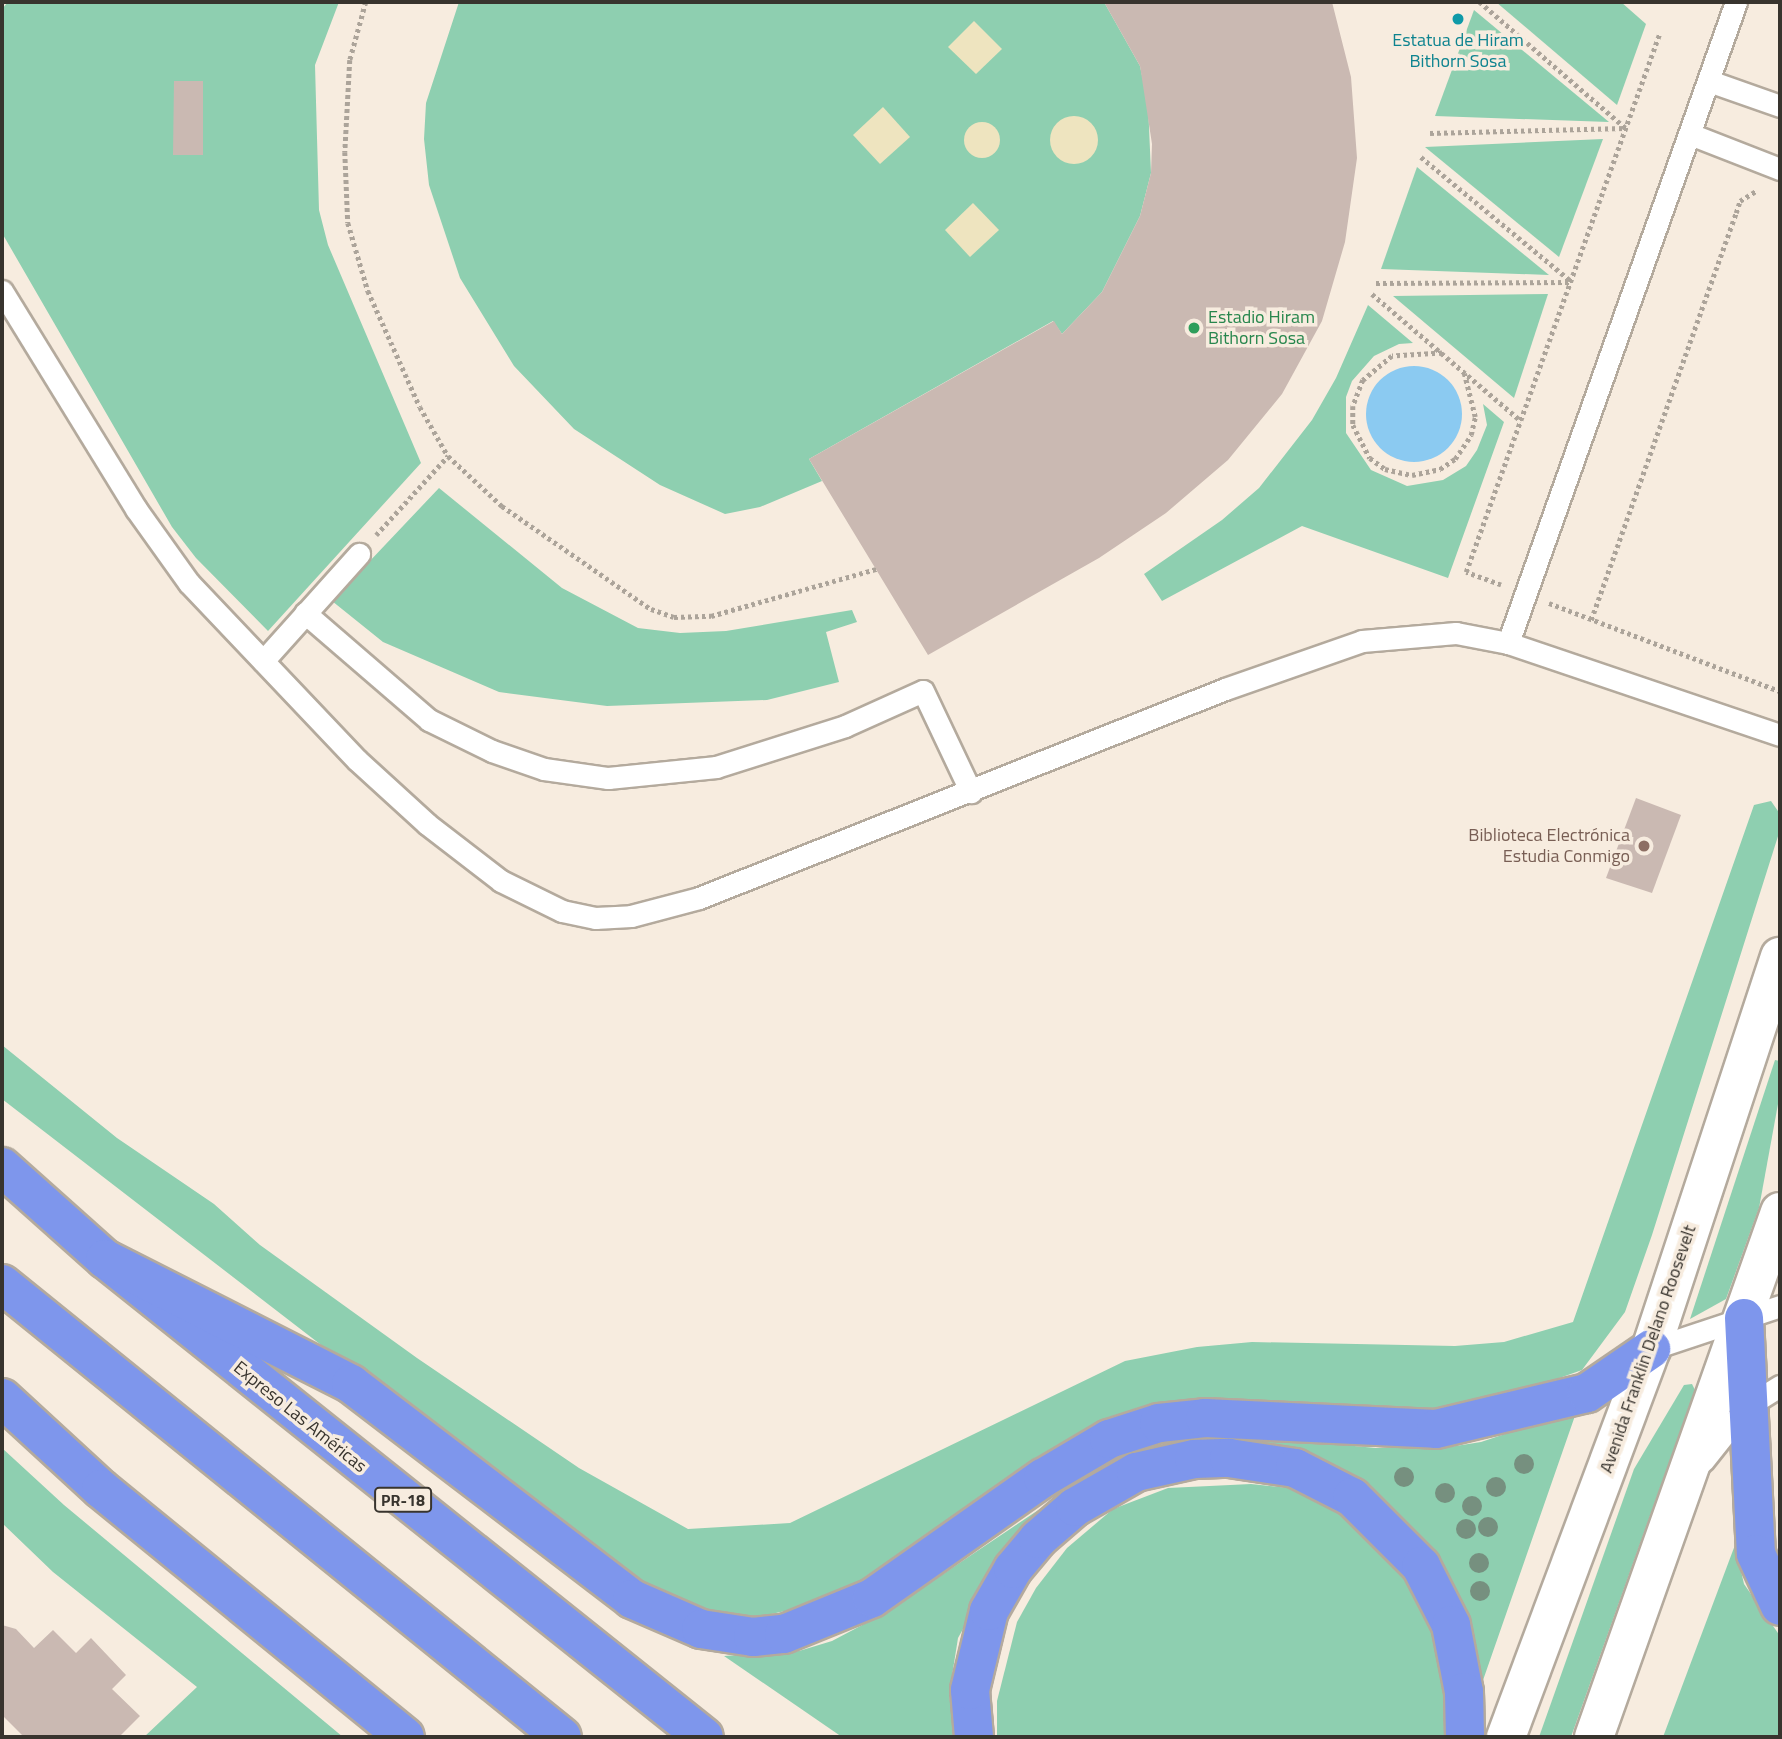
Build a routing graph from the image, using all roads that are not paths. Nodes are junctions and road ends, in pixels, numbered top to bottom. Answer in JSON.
{"nodes":[{"id":1,"x":1736,"y":2,"type":"edge"},
{"id":2,"x":1709,"y":81,"type":"junction"},
{"id":3,"x":1780,"y":106,"type":"edge"},
{"id":4,"x":1690,"y":134,"type":"junction"},
{"id":5,"x":1780,"y":169,"type":"edge"},
{"id":6,"x":2,"y":291,"type":"edge"},
{"id":7,"x":359,"y":554,"type":"road end"},
{"id":8,"x":306,"y":613,"type":"junction"},
{"id":9,"x":1508,"y":643,"type":"junction"},
{"id":10,"x":263,"y":661,"type":"junction"},
{"id":11,"x":1780,"y":735,"type":"edge"},
{"id":12,"x":971,"y":792,"type":"junction"},
{"id":13,"x":1780,"y":957,"type":"edge"},
{"id":14,"x":2,"y":1167,"type":"edge"},
{"id":15,"x":1780,"y":1212,"type":"edge"},
{"id":16,"x":105,"y":1259,"type":"junction"},
{"id":17,"x":2,"y":1284,"type":"edge"},
{"id":18,"x":1780,"y":1307,"type":"edge"},
{"id":19,"x":1744,"y":1318,"type":"junction"},
{"id":20,"x":1651,"y":1349,"type":"junction"},
{"id":21,"x":1780,"y":1386,"type":"edge"},
{"id":22,"x":2,"y":1398,"type":"edge"},
{"id":23,"x":1746,"y":1407,"type":"junction"},
{"id":24,"x":1685,"y":1484,"type":"junction"},
{"id":25,"x":1780,"y":1606,"type":"edge"},
{"id":26,"x":393,"y":1732,"type":"edge"},
{"id":27,"x":562,"y":1737,"type":"edge"},
{"id":28,"x":704,"y":1737,"type":"edge"},
{"id":29,"x":974,"y":1737,"type":"edge"},
{"id":30,"x":1465,"y":1737,"type":"edge"},
{"id":31,"x":1507,"y":1737,"type":"edge"},
{"id":32,"x":1594,"y":1737,"type":"edge"}],
"edges":[{"from":1,"to":2,"type":"lane"},
{"from":2,"to":3,"type":"lane"},
{"from":2,"to":4,"type":"lane"},
{"from":4,"to":5,"type":"lane"},
{"from":4,"to":9,"type":"lane"},
{"from":6,"to":10,"type":"lane"},
{"from":7,"to":8,"type":"lane"},
{"from":8,"to":10,"type":"lane"},
{"from":8,"to":12,"type":"lane"},
{"from":9,"to":11,"type":"lane"},
{"from":9,"to":12,"type":"lane"},
{"from":10,"to":12,"type":"lane"},
{"from":13,"to":20,"type":"main road","name":"Avenida Franklin Delano Roosevelt"},
{"from":14,"to":16,"type":"highway","name":"Expreso Las Américas","number":"PR-18"},
{"from":15,"to":19,"type":"main road"},
{"from":16,"to":20,"type":"highway"},
{"from":16,"to":28,"type":"highway","name":"Expreso Las Américas","number":"PR-18"},
{"from":17,"to":27,"type":"highway"},
{"from":18,"to":19,"type":"lane"},
{"from":19,"to":20,"type":"lane"},
{"from":19,"to":23,"type":"highway"},
{"from":19,"to":24,"type":"main road"},
{"from":20,"to":31,"type":"main road","name":"Avenida Franklin Delano Roosevelt"},
{"from":21,"to":23,"type":"lane"},
{"from":22,"to":26,"type":"highway"},
{"from":23,"to":24,"type":"lane"},
{"from":23,"to":25,"type":"highway"},
{"from":24,"to":32,"type":"main road"},
{"from":29,"to":30,"type":"highway"}]}
